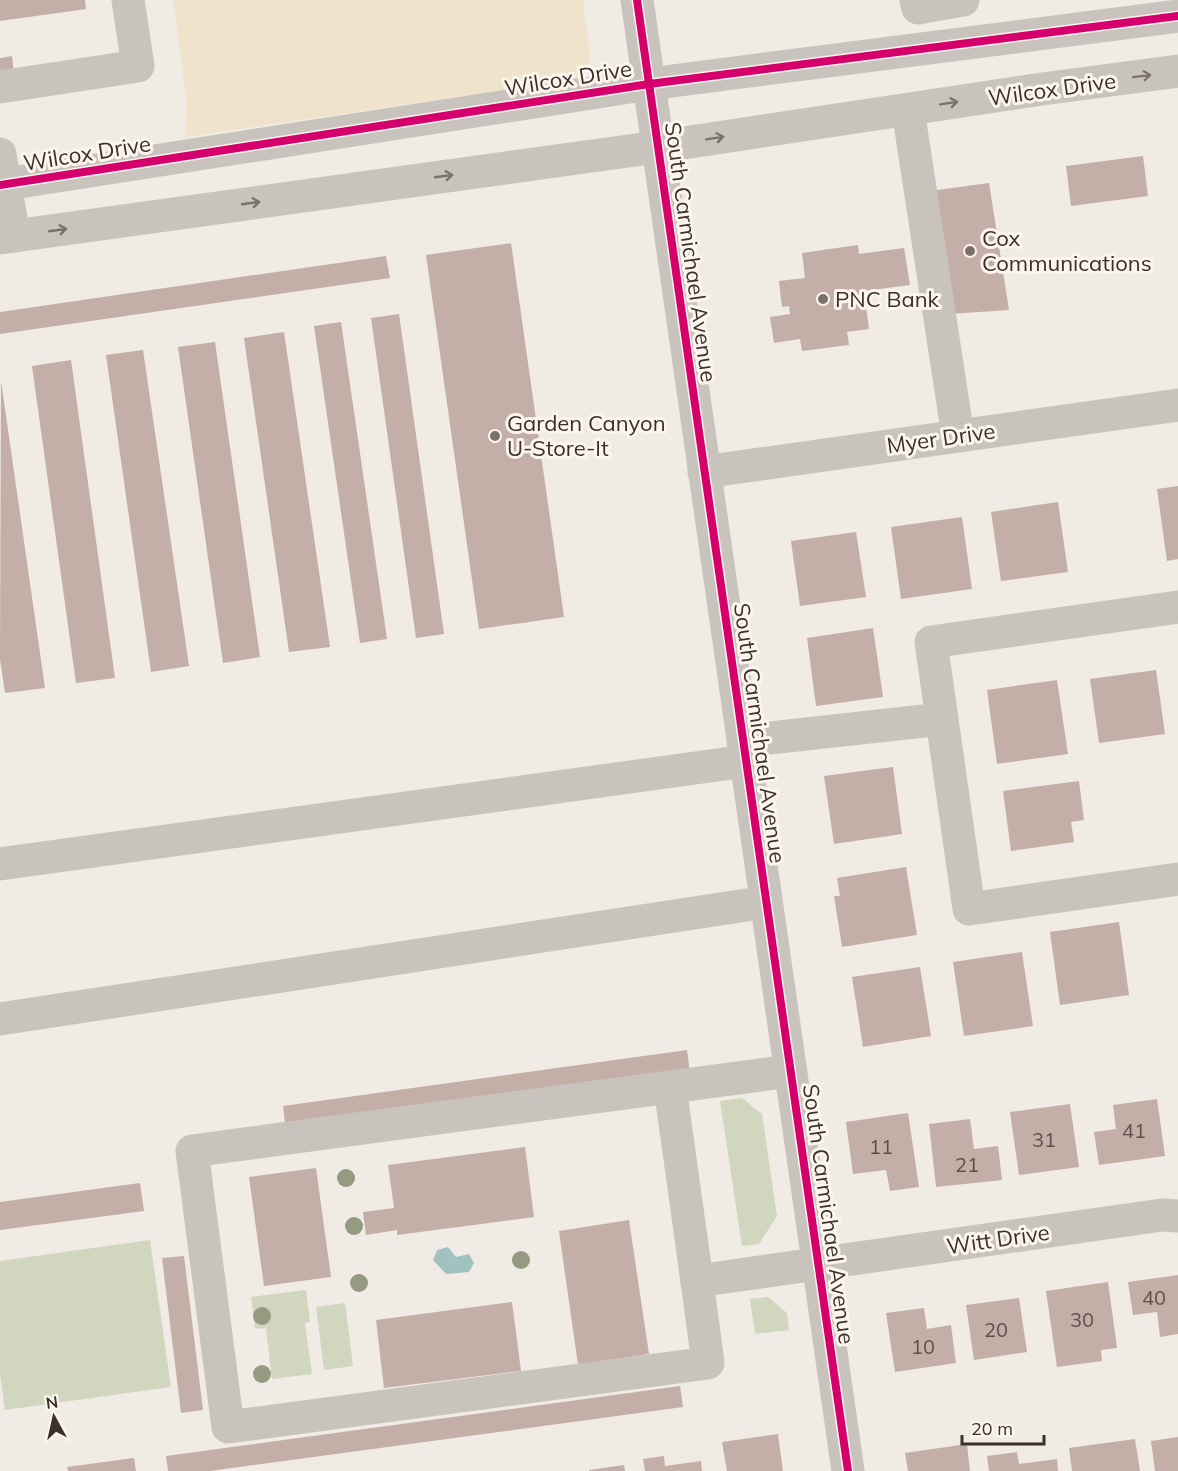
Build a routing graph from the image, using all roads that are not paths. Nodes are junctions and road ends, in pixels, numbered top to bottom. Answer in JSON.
{"nodes":[{"id":1,"x":128,"y":0,"type":"edge"},
{"id":2,"x":637,"y":0,"type":"edge"},
{"id":3,"x":916,"y":0,"type":"edge"},
{"id":4,"x":963,"y":0,"type":"edge"},
{"id":5,"x":1178,"y":15,"type":"edge"},
{"id":6,"x":1178,"y":71,"type":"edge"},
{"id":7,"x":649,"y":84,"type":"junction"},
{"id":8,"x":0,"y":87,"type":"edge"},
{"id":9,"x":908,"y":110,"type":"junction"},
{"id":10,"x":657,"y":147,"type":"junction"},
{"id":11,"x":2,"y":174,"type":"edge"},
{"id":12,"x":7,"y":237,"type":"edge"},
{"id":13,"x":1178,"y":405,"type":"edge"},
{"id":14,"x":958,"y":436,"type":"junction"},
{"id":15,"x":704,"y":472,"type":"junction"},
{"id":16,"x":1178,"y":607,"type":"edge"},
{"id":17,"x":942,"y":719,"type":"junction"},
{"id":18,"x":744,"y":751,"type":"junction"},
{"id":19,"x":0,"y":864,"type":"edge"},
{"id":20,"x":1178,"y":879,"type":"edge"},
{"id":21,"x":766,"y":902,"type":"junction"},
{"id":22,"x":0,"y":1019,"type":"edge"},
{"id":23,"x":790,"y":1071,"type":"junction"},
{"id":24,"x":670,"y":1087,"type":"junction"},
{"id":25,"x":1178,"y":1216,"type":"edge"},
{"id":26,"x":818,"y":1265,"type":"junction"},
{"id":27,"x":697,"y":1281,"type":"junction"},
{"id":28,"x":848,"y":1471,"type":"edge"}],
"edges":[{"from":1,"to":8,"type":"street"},
{"from":2,"to":7,"type":"street","name":"South Carmichael Avenue"},
{"from":3,"to":4,"type":"street"},
{"from":5,"to":7,"type":"street","name":"Wilcox Drive"},
{"from":9,"to":6,"type":"street","name":"Wilcox Drive","one_way":true},
{"from":7,"to":10,"type":"street","name":"South Carmichael Avenue"},
{"from":7,"to":11,"type":"street","name":"Wilcox Drive"},
{"from":10,"to":9,"type":"street","name":"Wilcox Drive","one_way":true},
{"from":9,"to":14,"type":"street"},
{"from":12,"to":10,"type":"street","name":"Wilcox Drive","one_way":true},
{"from":10,"to":15,"type":"street","name":"South Carmichael Avenue"},
{"from":11,"to":12,"type":"street"},
{"from":13,"to":14,"type":"street","name":"Myer Drive"},
{"from":14,"to":15,"type":"street","name":"Myer Drive"},
{"from":15,"to":18,"type":"street","name":"South Carmichael Avenue"},
{"from":16,"to":17,"type":"street"},
{"from":17,"to":18,"type":"street"},
{"from":17,"to":20,"type":"street"},
{"from":18,"to":19,"type":"street"},
{"from":18,"to":21,"type":"street","name":"South Carmichael Avenue"},
{"from":21,"to":22,"type":"street"},
{"from":21,"to":23,"type":"street","name":"South Carmichael Avenue"},
{"from":23,"to":24,"type":"street"},
{"from":23,"to":26,"type":"street","name":"South Carmichael Avenue"},
{"from":24,"to":27,"type":"street"},
{"from":24,"to":27,"type":"street"},
{"from":25,"to":26,"type":"street","name":"Witt Drive"},
{"from":26,"to":27,"type":"street","name":"Witt Drive"},
{"from":26,"to":28,"type":"street","name":"South Carmichael Avenue"}]}
